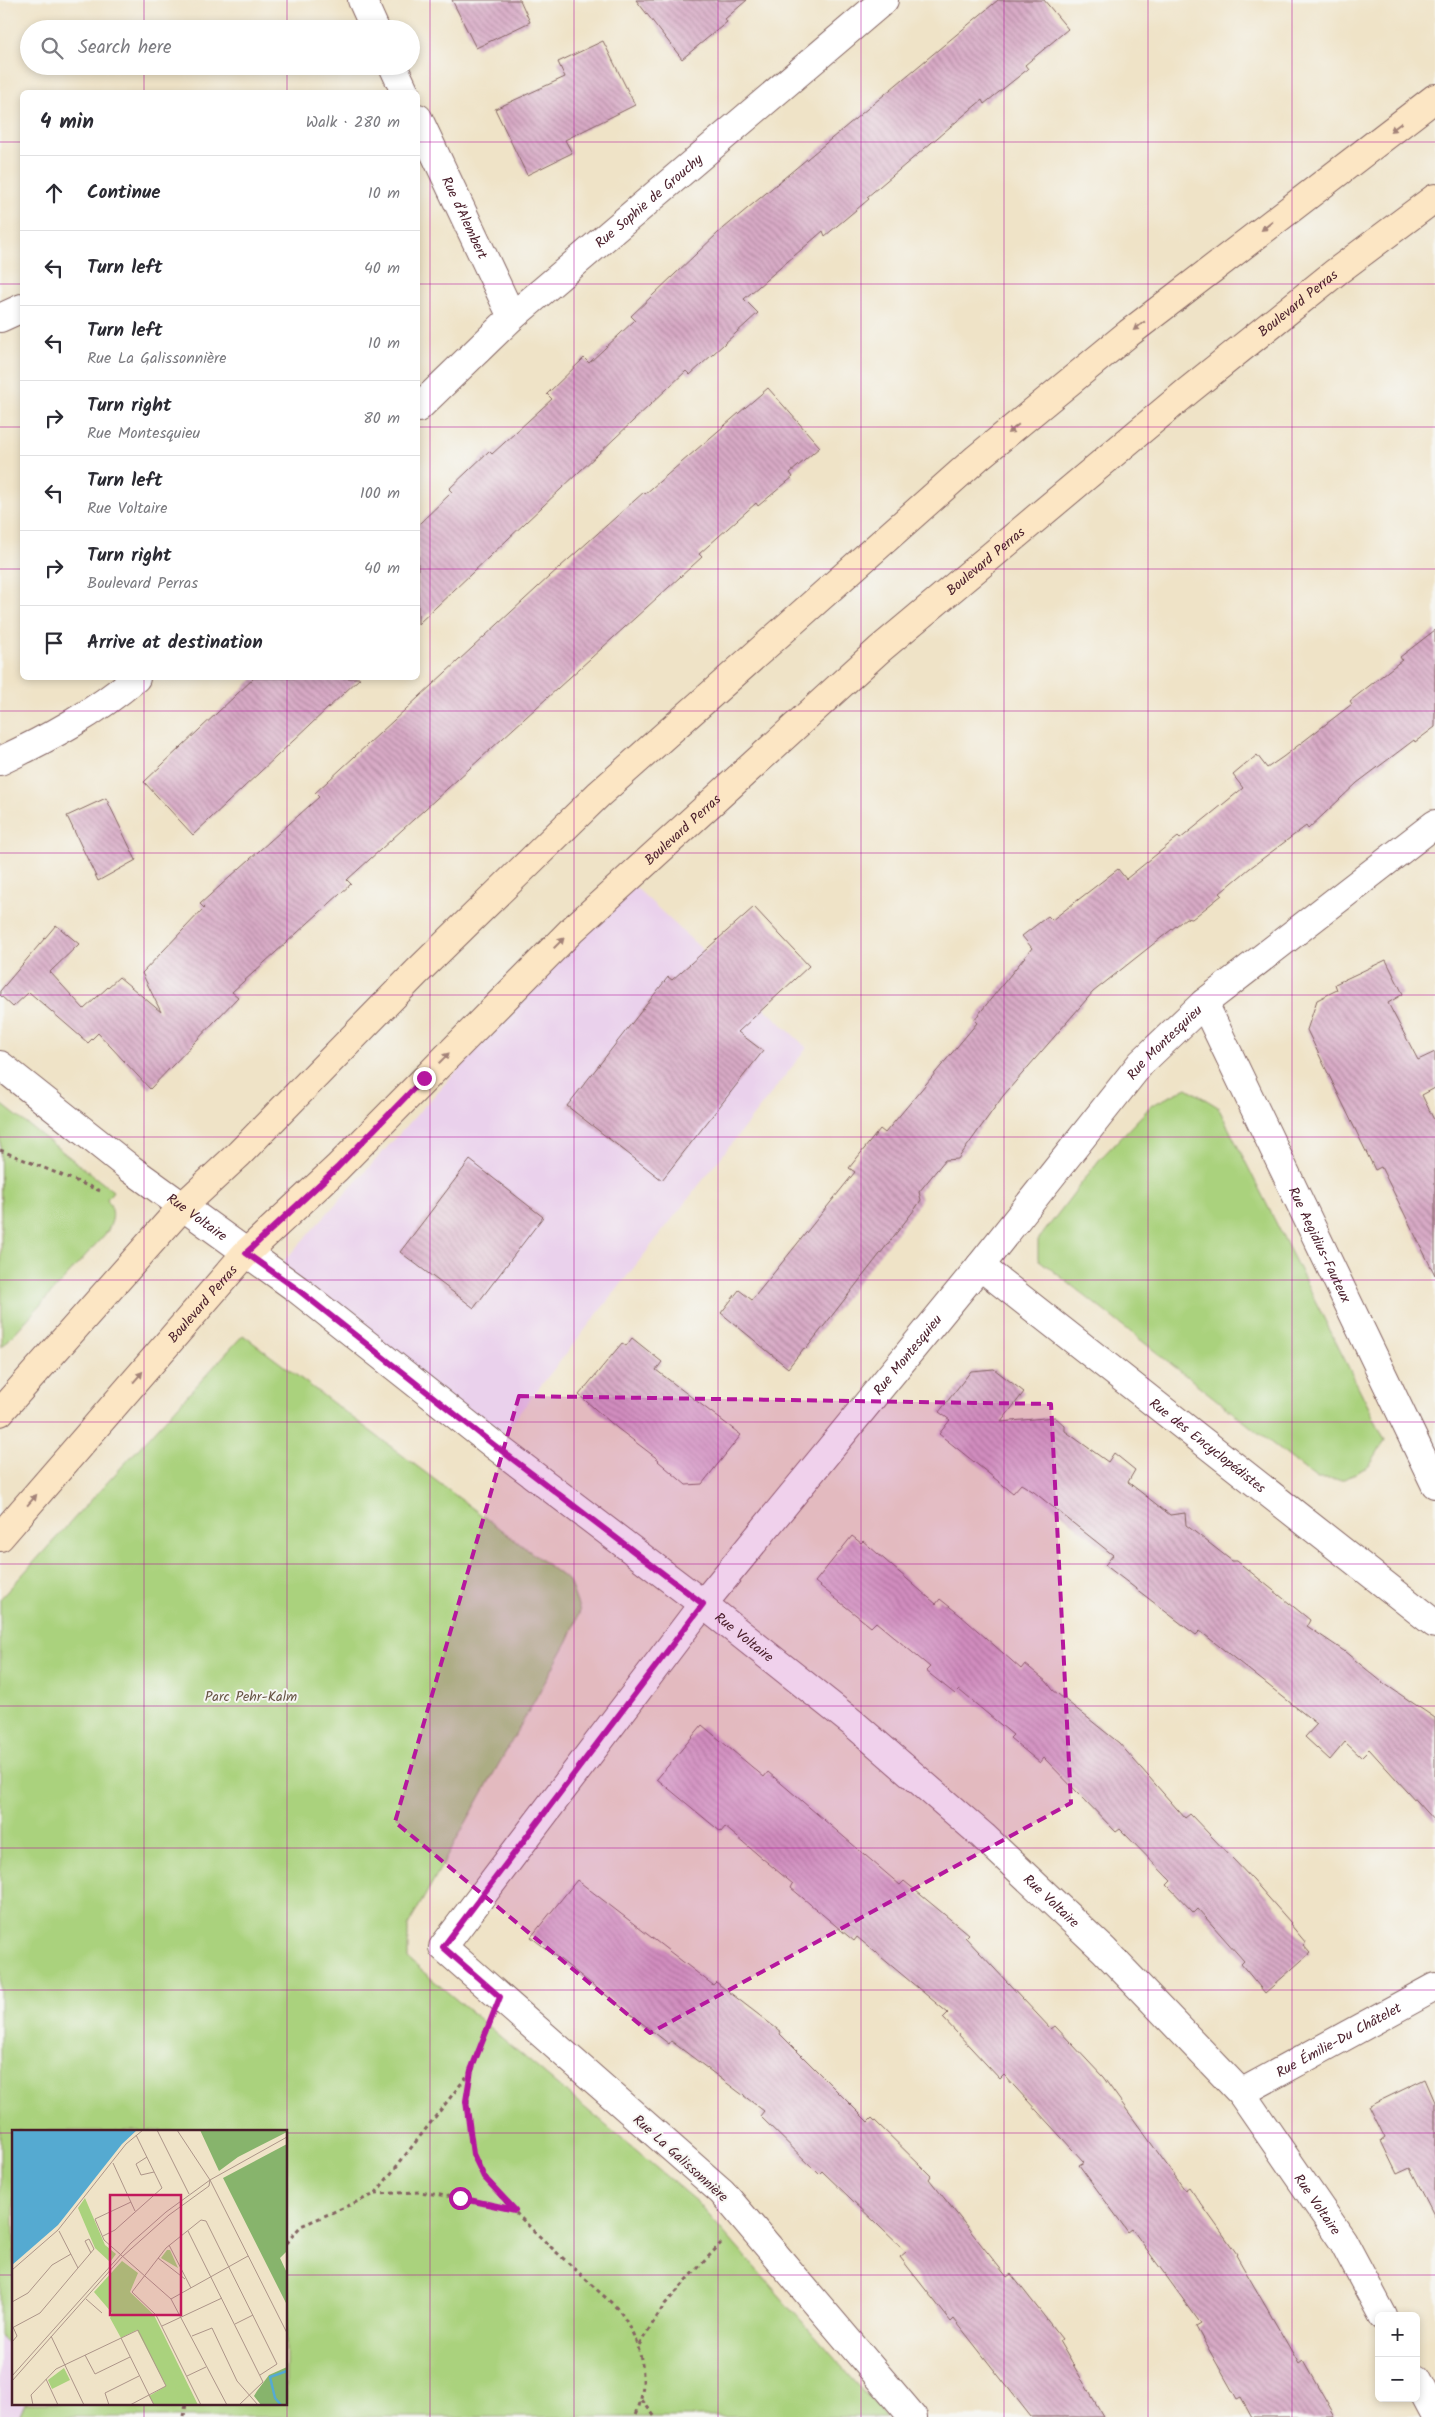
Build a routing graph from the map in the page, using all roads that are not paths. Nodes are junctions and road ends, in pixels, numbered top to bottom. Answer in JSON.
{"nodes":[{"id":1,"x":362,"y":0,"type":"edge"},
{"id":2,"x":884,"y":0,"type":"edge"},
{"id":3,"x":371,"y":20,"type":"edge"},
{"id":4,"x":397,"y":75,"type":"edge"},
{"id":5,"x":404,"y":90,"type":"edge"},
{"id":6,"x":1435,"y":98,"type":"edge"},
{"id":7,"x":420,"y":128,"type":"edge"},
{"id":8,"x":1435,"y":198,"type":"edge"},
{"id":9,"x":20,"y":309,"type":"edge"},
{"id":10,"x":512,"y":317,"type":"junction"},
{"id":11,"x":0,"y":318,"type":"edge"},
{"id":12,"x":420,"y":406,"type":"edge"},
{"id":13,"x":134,"y":680,"type":"edge"},
{"id":14,"x":0,"y":761,"type":"edge"},
{"id":15,"x":1435,"y":824,"type":"edge"},
{"id":16,"x":1204,"y":1003,"type":"junction"},
{"id":17,"x":0,"y":1065,"type":"edge"},
{"id":18,"x":183,"y":1206,"type":"junction"},
{"id":19,"x":246,"y":1253,"type":"junction"},
{"id":20,"x":980,"y":1266,"type":"junction"},
{"id":21,"x":0,"y":1412,"type":"edge"},
{"id":22,"x":1435,"y":1484,"type":"edge"},
{"id":23,"x":0,"y":1537,"type":"edge"},
{"id":24,"x":703,"y":1604,"type":"junction"},
{"id":25,"x":1435,"y":1624,"type":"edge"},
{"id":26,"x":443,"y":1947,"type":"joint"},
{"id":27,"x":1435,"y":1987,"type":"edge"},
{"id":28,"x":1241,"y":2093,"type":"junction"},
{"id":29,"x":1381,"y":2312,"type":"edge"},
{"id":30,"x":1420,"y":2387,"type":"edge"},
{"id":31,"x":1435,"y":2415,"type":"edge"},
{"id":32,"x":913,"y":2417,"type":"edge"}],
"edges":[{"from":1,"to":3,"type":"street"},
{"from":2,"to":10,"type":"street","name":"Rue Sophie de Grouchy"},
{"from":4,"to":5,"type":"street"},
{"from":6,"to":18,"type":"main road","one_way":true},
{"from":7,"to":10,"type":"street","name":"Rue d'Alembert"},
{"from":19,"to":8,"type":"main road","name":"Boulevard Perras","one_way":true},
{"from":9,"to":11,"type":"street"},
{"from":10,"to":12,"type":"street","name":"Rue Sophie de Grouchy"},
{"from":13,"to":14,"type":"street"},
{"from":15,"to":16,"type":"street","name":"Rue Montesquieu"},
{"from":16,"to":20,"type":"street","name":"Rue Montesquieu"},
{"from":16,"to":22,"type":"street","name":"Rue Aegidius-Fauteux"},
{"from":17,"to":18,"type":"street","name":"Rue Voltaire"},
{"from":18,"to":19,"type":"street","name":"Rue Voltaire"},
{"from":18,"to":21,"type":"main road"},
{"from":23,"to":19,"type":"main road","name":"Boulevard Perras","one_way":true},
{"from":19,"to":24,"type":"street","name":"Rue Voltaire"},
{"from":20,"to":24,"type":"street","name":"Rue Montesquieu"},
{"from":20,"to":25,"type":"street","name":"Rue des Encyclopédistes"},
{"from":24,"to":26,"type":"street","name":"Rue Montesquieu"},
{"from":24,"to":28,"type":"street","name":"Rue Voltaire"},
{"from":26,"to":32,"type":"street","name":"Rue La Galissonnière"},
{"from":27,"to":28,"type":"street","name":"Rue Émilie-Du Châtelet"},
{"from":28,"to":29,"type":"street","name":"Rue Voltaire"},
{"from":30,"to":31,"type":"street"}]}
